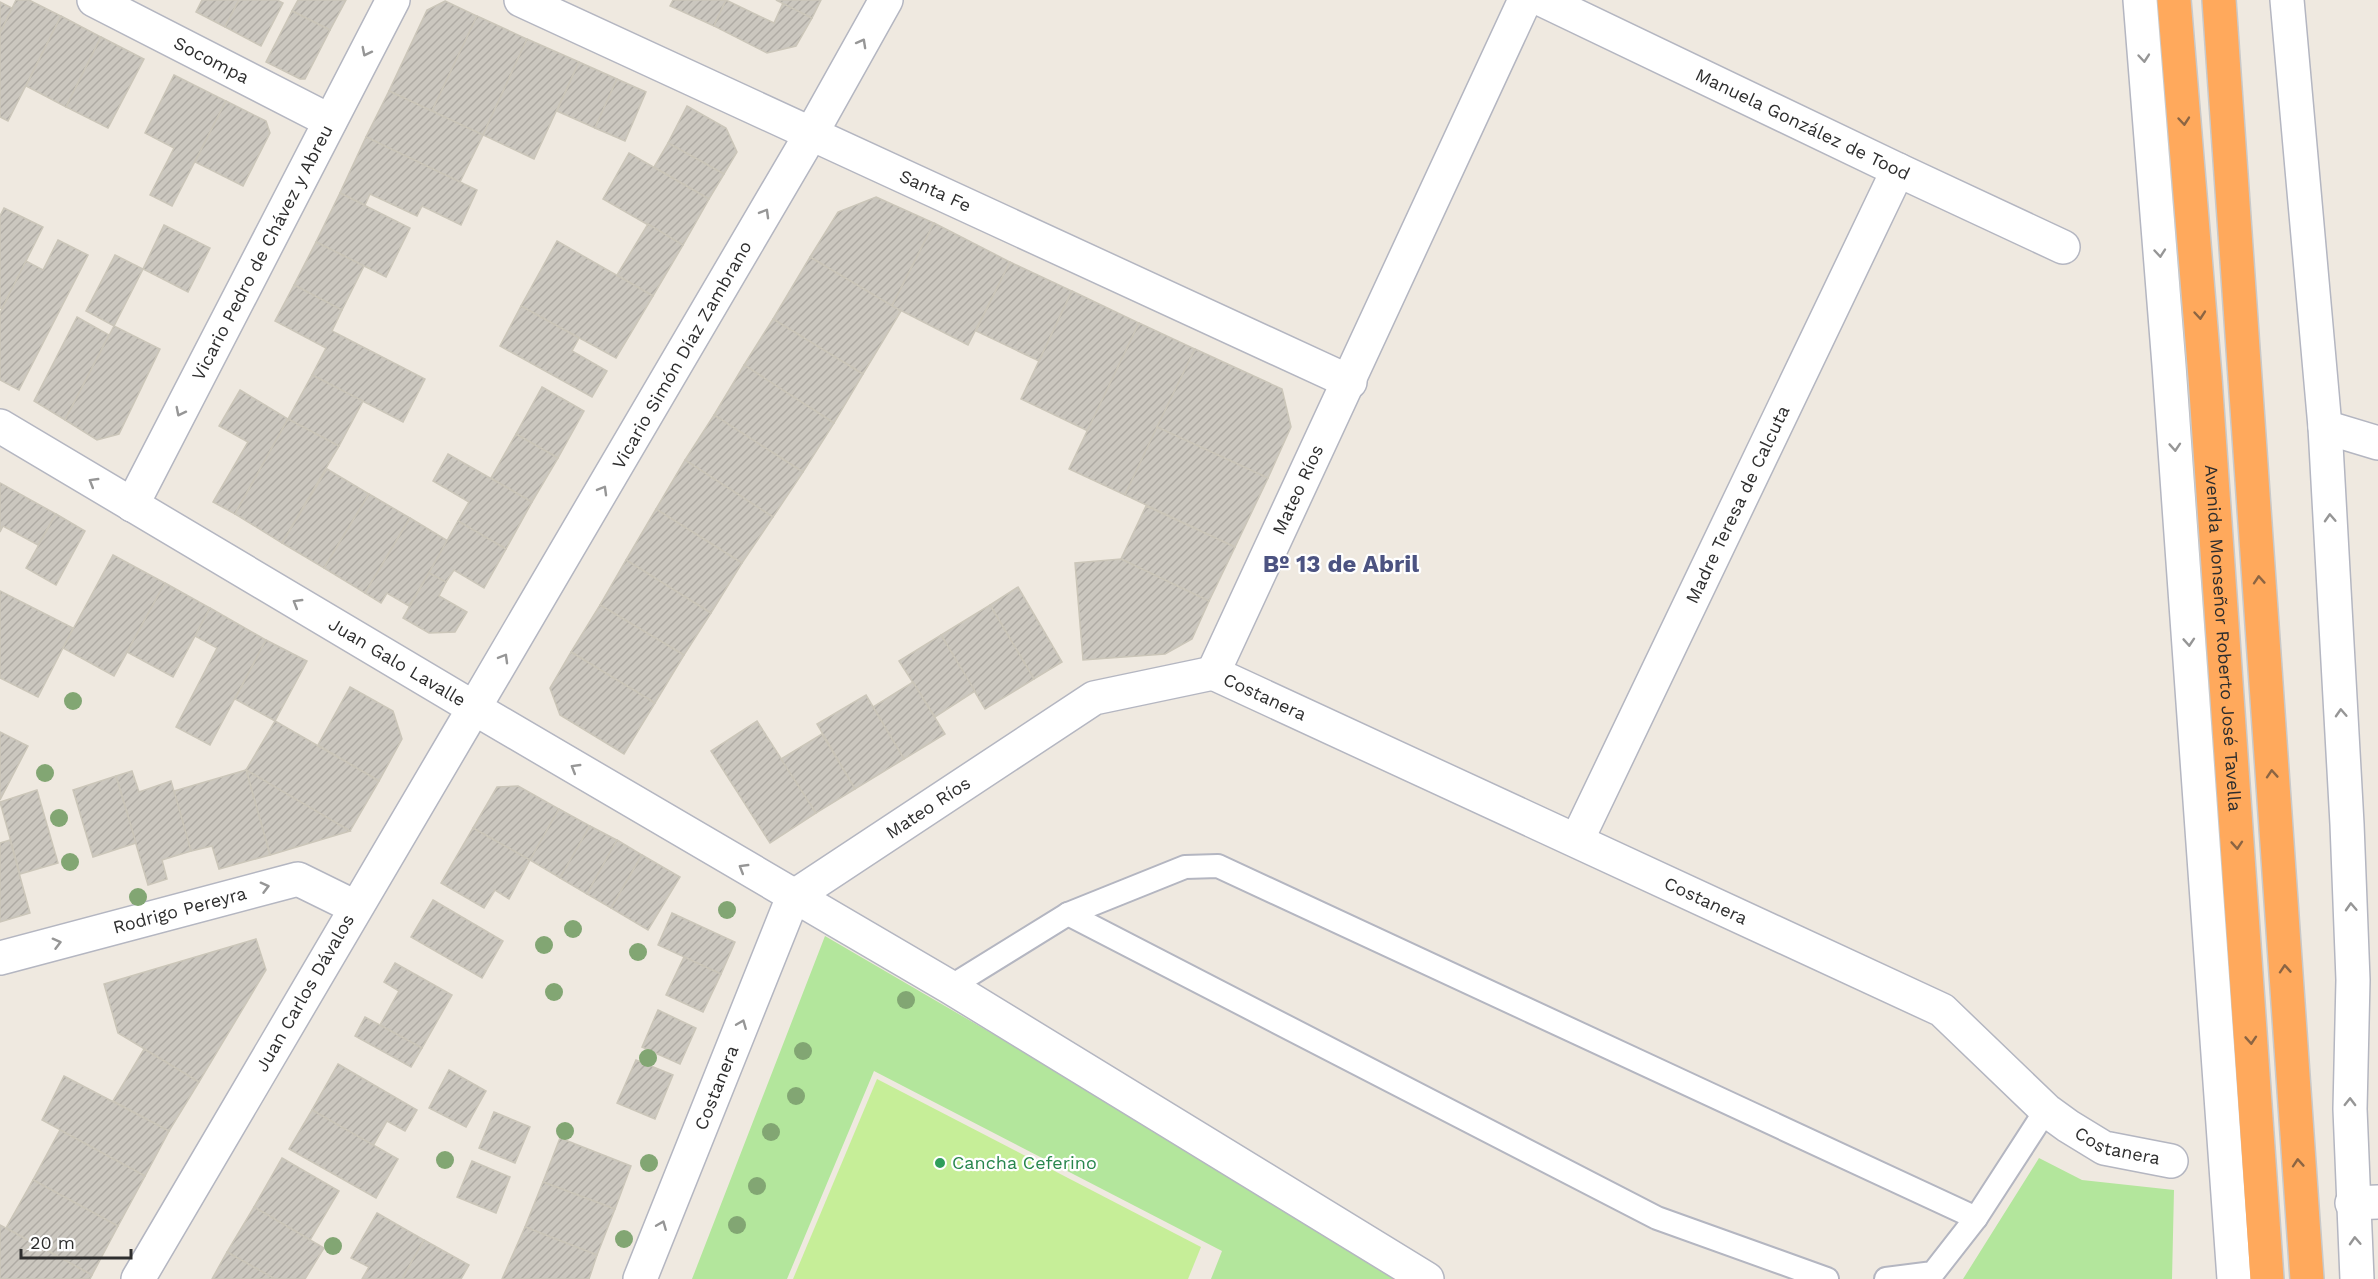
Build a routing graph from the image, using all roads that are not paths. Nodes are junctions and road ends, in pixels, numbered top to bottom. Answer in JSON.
{"nodes":[{"id":1,"x":94,"y":0,"type":"edge"},
{"id":2,"x":393,"y":0,"type":"edge"},
{"id":3,"x":521,"y":0,"type":"edge"},
{"id":4,"x":886,"y":0,"type":"edge"},
{"id":5,"x":1525,"y":0,"type":"edge"},
{"id":6,"x":1543,"y":0,"type":"edge"},
{"id":7,"x":2140,"y":0,"type":"edge"},
{"id":8,"x":2174,"y":0,"type":"edge"},
{"id":9,"x":2219,"y":0,"type":"edge"},
{"id":10,"x":2287,"y":0,"type":"edge"},
{"id":11,"x":330,"y":121,"type":"junction"},
{"id":12,"x":811,"y":134,"type":"junction"},
{"id":13,"x":1898,"y":170,"type":"junction"},
{"id":14,"x":2064,"y":247,"type":"dead end"},
{"id":15,"x":1350,"y":382,"type":"junction"},
{"id":16,"x":0,"y":426,"type":"edge"},
{"id":17,"x":2325,"y":427,"type":"junction"},
{"id":18,"x":2378,"y":443,"type":"edge"},
{"id":19,"x":132,"y":505,"type":"junction"},
{"id":20,"x":1213,"y":673,"type":"junction"},
{"id":21,"x":474,"y":708,"type":"junction"},
{"id":22,"x":1577,"y":840,"type":"junction"},
{"id":23,"x":793,"y":897,"type":"junction"},
{"id":24,"x":355,"y":907,"type":"junction"},
{"id":25,"x":1068,"y":914,"type":"junction"},
{"id":26,"x":0,"y":958,"type":"edge"},
{"id":27,"x":950,"y":987,"type":"junction"},
{"id":28,"x":2046,"y":1110,"type":"junction"},
{"id":29,"x":2171,"y":1161,"type":"dead end"},
{"id":30,"x":2365,"y":1202,"type":"edge"},
{"id":31,"x":1976,"y":1218,"type":"junction"},
{"id":32,"x":138,"y":1279,"type":"edge"},
{"id":33,"x":640,"y":1279,"type":"edge"},
{"id":34,"x":1427,"y":1279,"type":"edge"},
{"id":35,"x":1827,"y":1279,"type":"edge"},
{"id":36,"x":1886,"y":1279,"type":"edge"},
{"id":37,"x":2234,"y":1279,"type":"edge"},
{"id":38,"x":2267,"y":1279,"type":"edge"},
{"id":39,"x":2307,"y":1279,"type":"edge"},
{"id":40,"x":2357,"y":1279,"type":"edge"}],
"edges":[{"from":1,"to":11,"type":"street","name":"Socompa"},
{"from":2,"to":11,"type":"street","name":"Vicario Pedro de Chávez y Abreu","one_way":true},
{"from":3,"to":12,"type":"street","name":"Santa Fe"},
{"from":12,"to":4,"type":"street","name":"Vicario Simón Díaz Zambrano","one_way":true},
{"from":5,"to":15,"type":"street","name":"Mateo Ríos"},
{"from":6,"to":13,"type":"street","name":"Manuela González de Tood"},
{"from":7,"to":37,"type":"street","one_way":true},
{"from":8,"to":38,"type":"highway","name":"Avenida Monseñor Roberto José Tavella","one_way":true},
{"from":39,"to":9,"type":"highway","one_way":true},
{"from":10,"to":17,"type":"street"},
{"from":11,"to":19,"type":"street","name":"Vicario Pedro de Chávez y Abreu","one_way":true},
{"from":12,"to":15,"type":"street","name":"Santa Fe"},
{"from":21,"to":12,"type":"street","name":"Vicario Simón Díaz Zambrano","one_way":true},
{"from":13,"to":14,"type":"street","name":"Manuela González de Tood"},
{"from":13,"to":22,"type":"street","name":"Madre Teresa de Calcuta"},
{"from":15,"to":20,"type":"street","name":"Mateo Ríos"},
{"from":19,"to":16,"type":"street","name":"Juan Galo Lavalle","one_way":true},
{"from":17,"to":18,"type":"street"},
{"from":30,"to":17,"type":"street","one_way":true},
{"from":21,"to":19,"type":"street","name":"Juan Galo Lavalle","one_way":true},
{"from":20,"to":22,"type":"street","name":"Costanera"},
{"from":20,"to":23,"type":"street","name":"Mateo Ríos"},
{"from":23,"to":21,"type":"street","name":"Juan Galo Lavalle","one_way":true},
{"from":21,"to":24,"type":"street","name":"Juan Carlos Dávalos"},
{"from":22,"to":28,"type":"street","name":"Costanera"},
{"from":23,"to":27,"type":"street","name":"Juan Galo Lavalle"},
{"from":33,"to":23,"type":"street","name":"Costanera","one_way":true},
{"from":26,"to":24,"type":"street","name":"Rodrigo Pereyra","one_way":true},
{"from":24,"to":32,"type":"street","name":"Juan Carlos Dávalos"},
{"from":25,"to":27,"type":"lane"},
{"from":25,"to":31,"type":"lane"},
{"from":25,"to":35,"type":"lane"},
{"from":27,"to":34,"type":"street","name":"Juan Galo Lavalle"},
{"from":28,"to":29,"type":"street","name":"Costanera"},
{"from":28,"to":31,"type":"lane"},
{"from":40,"to":30,"type":"street","one_way":true},
{"from":31,"to":36,"type":"lane"}]}
